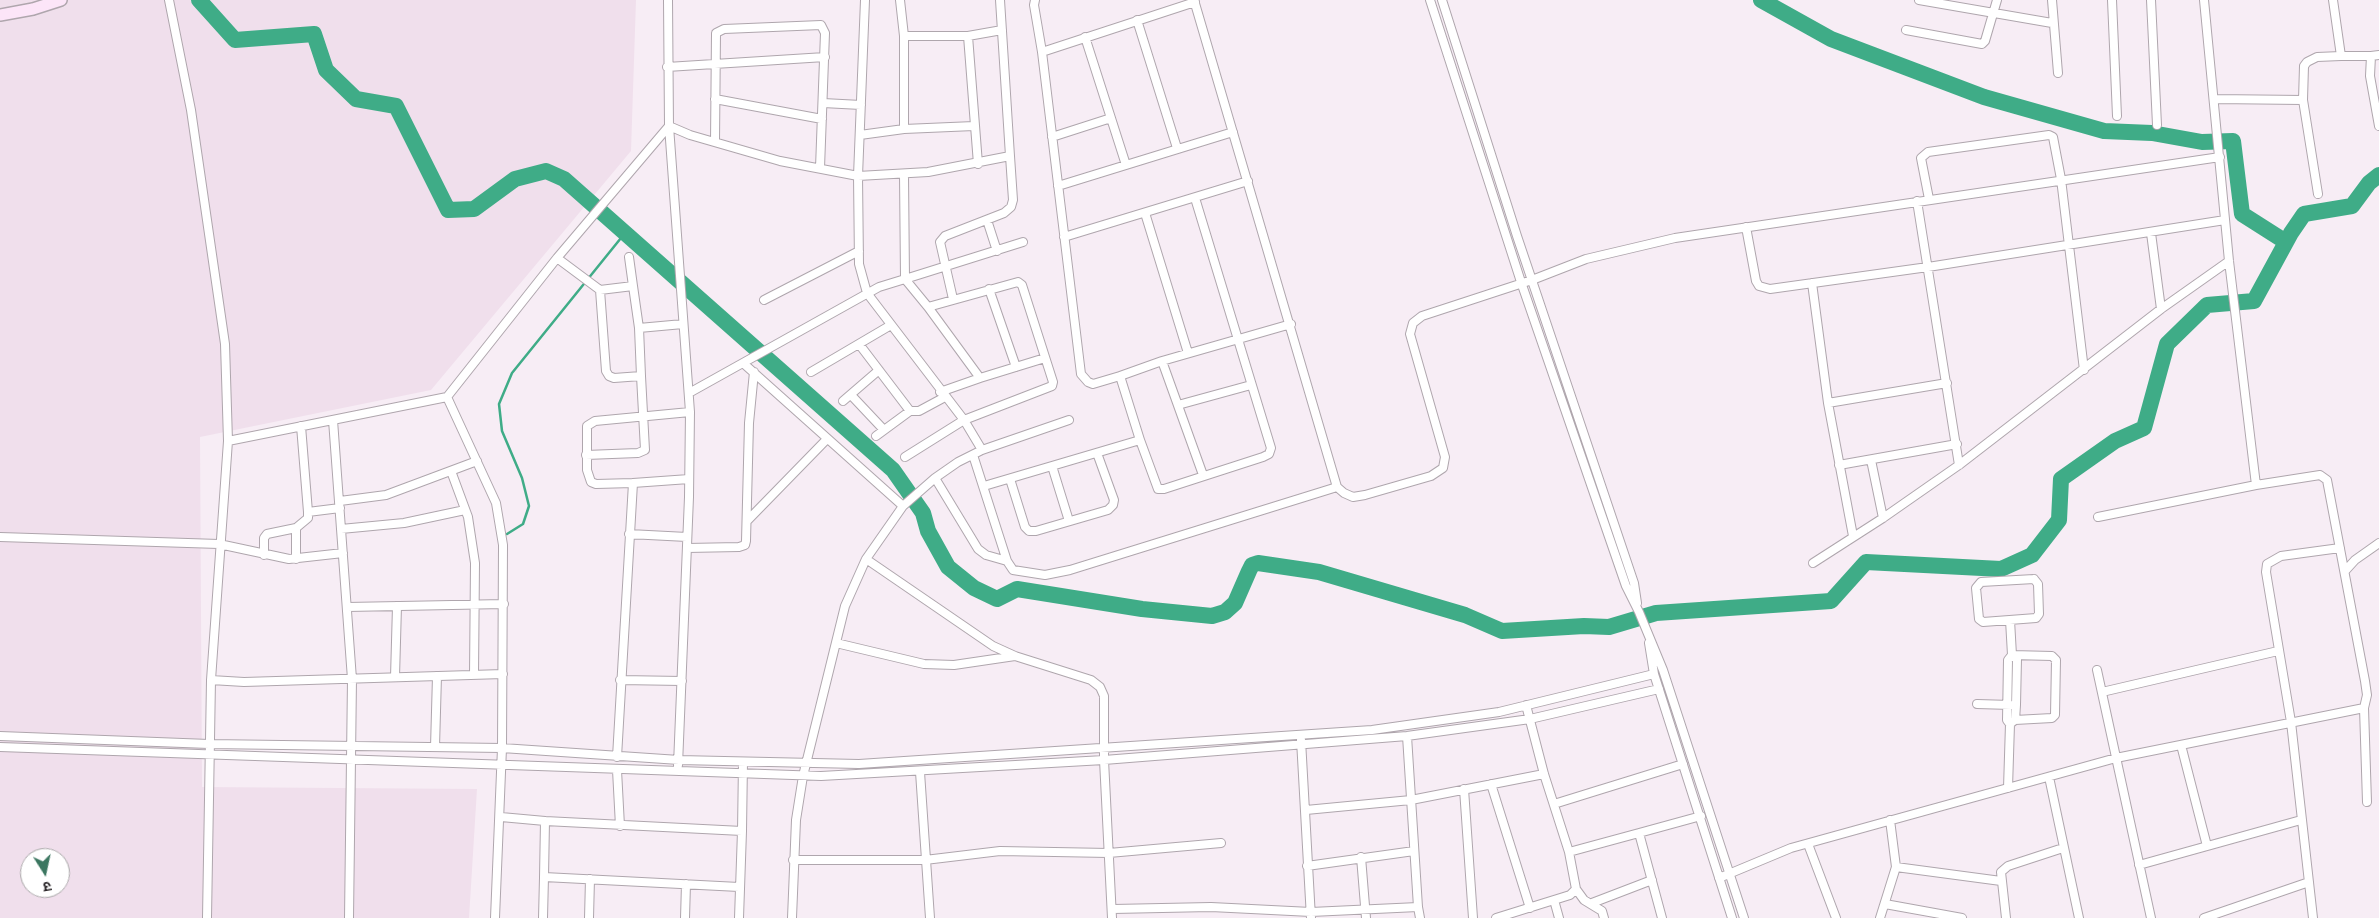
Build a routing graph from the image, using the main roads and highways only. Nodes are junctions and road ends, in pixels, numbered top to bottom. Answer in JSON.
{"nodes":[{"id":1,"x":61,"y":0,"type":"edge"},
{"id":2,"x":0,"y":15,"type":"edge"}],
"edges":[{"from":1,"to":2,"type":"main road"}]}
